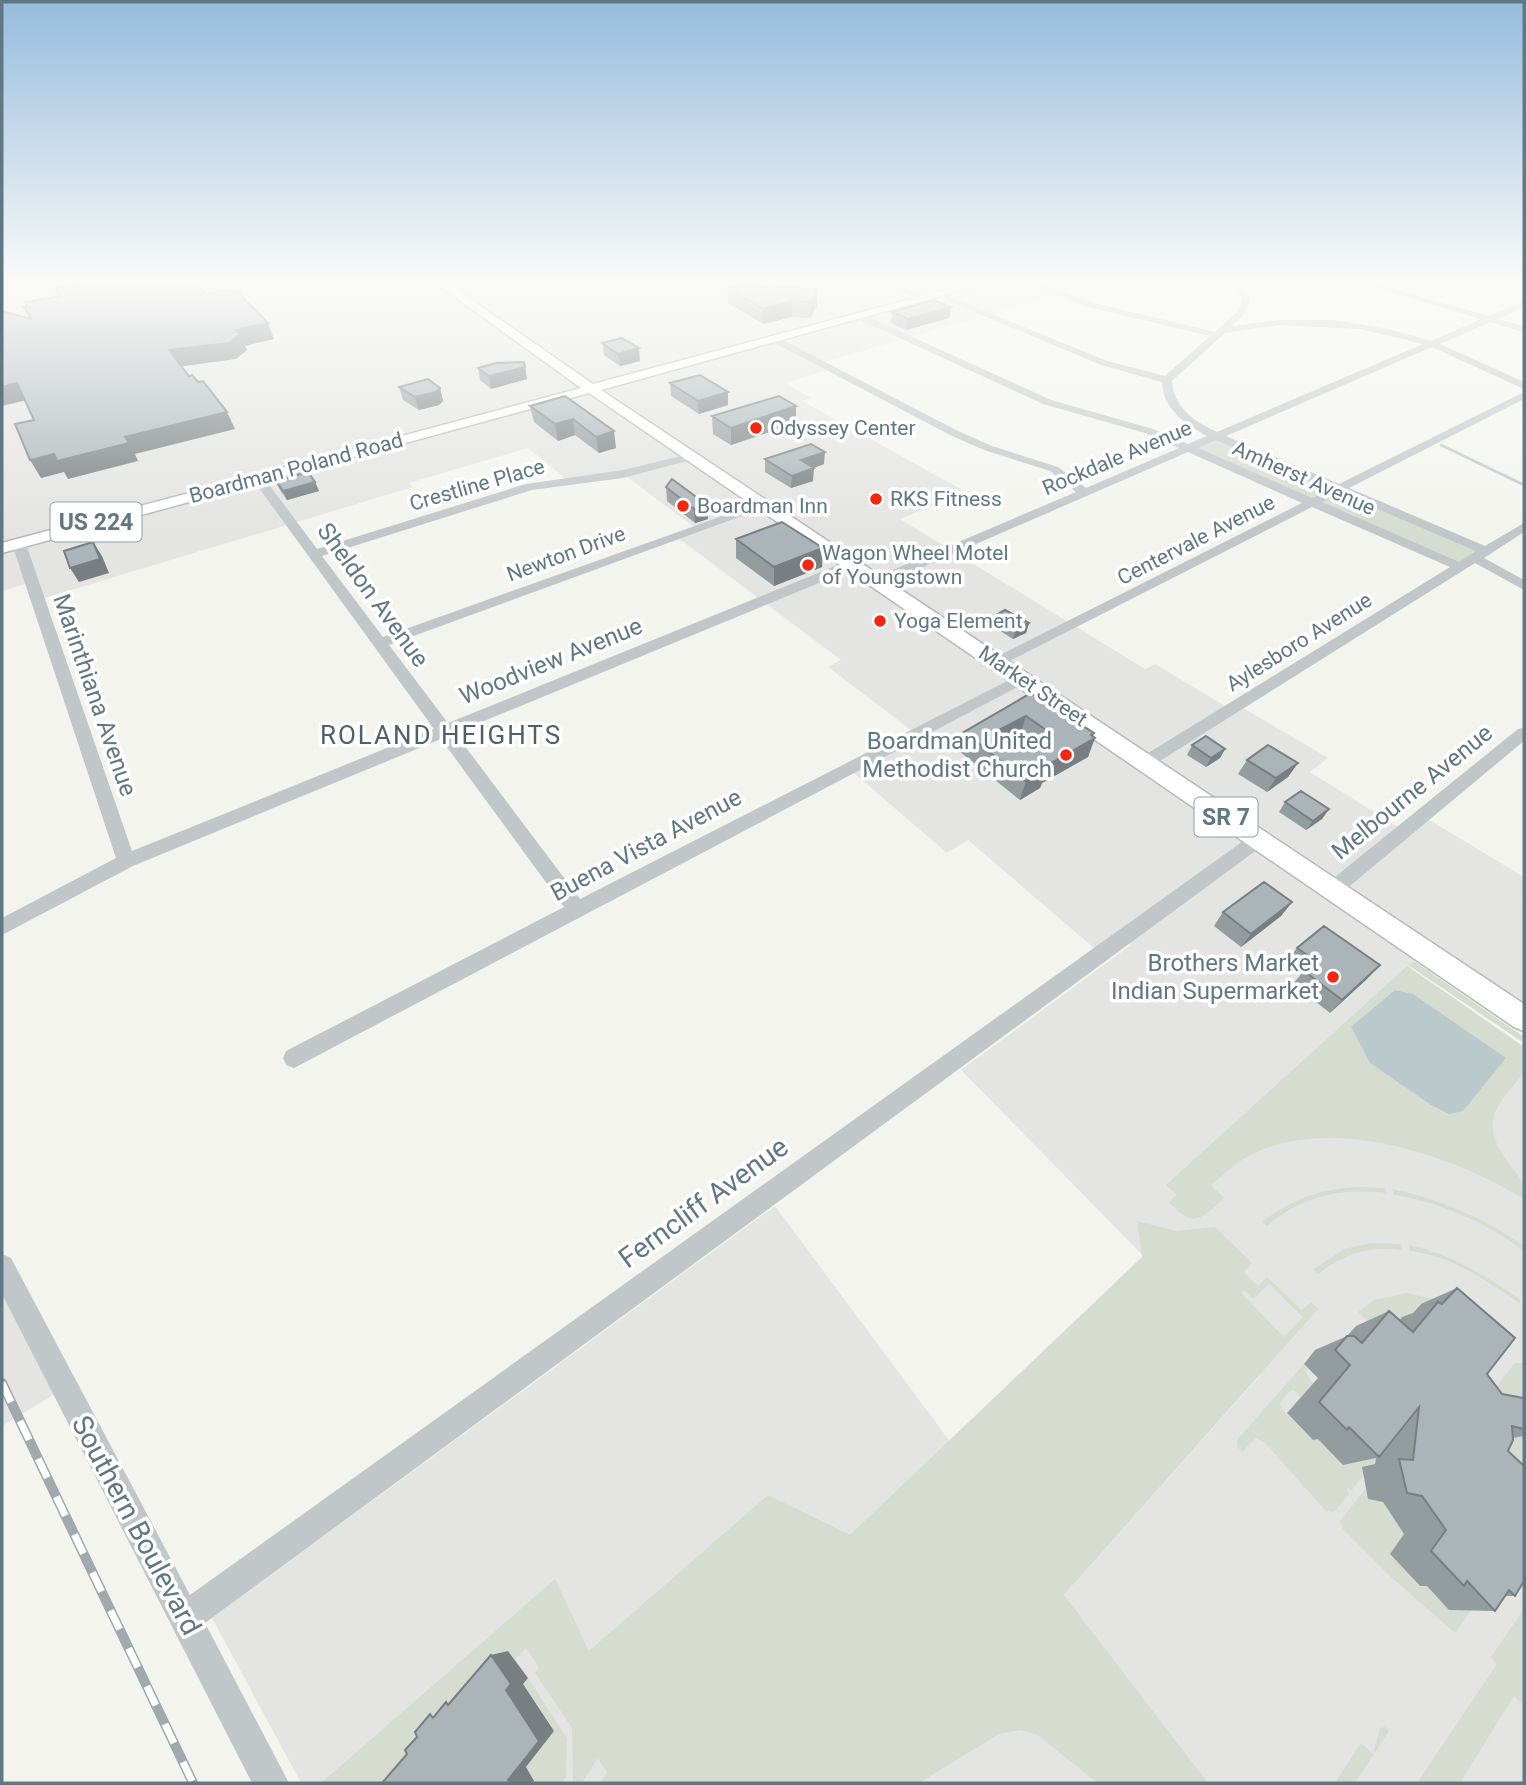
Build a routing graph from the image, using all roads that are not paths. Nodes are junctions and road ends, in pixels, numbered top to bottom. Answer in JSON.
{"nodes":[{"id":1,"x":559,"y":365,"type":"edge"},
{"id":2,"x":676,"y":365,"type":"edge"},
{"id":3,"x":824,"y":365,"type":"edge"},
{"id":4,"x":967,"y":365,"type":"edge"},
{"id":5,"x":1113,"y":365,"type":"edge"},
{"id":6,"x":1184,"y":365,"type":"edge"},
{"id":7,"x":1383,"y":365,"type":"edge"},
{"id":8,"x":1479,"y":365,"type":"edge"},
{"id":9,"x":566,"y":370,"type":"junction"},
{"id":10,"x":1167,"y":380,"type":"junction"},
{"id":11,"x":1524,"y":386,"type":"edge"},
{"id":12,"x":591,"y":388,"type":"junction"},
{"id":13,"x":1524,"y":395,"type":"edge"},
{"id":14,"x":515,"y":410,"type":"junction"},
{"id":15,"x":1216,"y":436,"type":"junction"},
{"id":16,"x":1189,"y":448,"type":"junction"},
{"id":17,"x":694,"y":456,"type":"junction"},
{"id":18,"x":258,"y":478,"type":"junction"},
{"id":19,"x":1340,"y":488,"type":"junction"},
{"id":20,"x":1084,"y":493,"type":"junction"},
{"id":21,"x":1312,"y":503,"type":"junction"},
{"id":22,"x":766,"y":505,"type":"junction"},
{"id":23,"x":1524,"y":527,"type":"edge"},
{"id":24,"x":19,"y":544,"type":"junction"},
{"id":25,"x":2,"y":548,"type":"edge"},
{"id":26,"x":315,"y":554,"type":"junction"},
{"id":27,"x":1480,"y":554,"type":"junction"},
{"id":28,"x":853,"y":564,"type":"junction"},
{"id":29,"x":1460,"y":568,"type":"junction"},
{"id":30,"x":879,"y":581,"type":"junction"},
{"id":31,"x":1524,"y":586,"type":"edge"},
{"id":32,"x":380,"y":643,"type":"junction"},
{"id":33,"x":997,"y":662,"type":"junction"},
{"id":34,"x":1022,"y":679,"type":"junction"},
{"id":35,"x":445,"y":731,"type":"junction"},
{"id":36,"x":1524,"y":733,"type":"edge"},
{"id":37,"x":1146,"y":762,"type":"junction"},
{"id":38,"x":1258,"y":839,"type":"junction"},
{"id":39,"x":126,"y":860,"type":"junction"},
{"id":40,"x":1332,"y":890,"type":"junction"},
{"id":41,"x":576,"y":909,"type":"junction"},
{"id":42,"x":2,"y":927,"type":"edge"},
{"id":43,"x":1524,"y":1019,"type":"edge"},
{"id":44,"x":295,"y":1058,"type":"dead end"},
{"id":45,"x":2,"y":1267,"type":"edge"},
{"id":46,"x":186,"y":1617,"type":"junction"},
{"id":47,"x":271,"y":1783,"type":"edge"}],
"edges":[{"from":1,"to":9,"type":"main road","name":"Market Street","number":"SR 7"},
{"from":2,"to":12,"type":"main road","number":"US 224"},
{"from":3,"to":20,"type":"street"},
{"from":4,"to":16,"type":"street","name":"Amherst Avenue"},
{"from":5,"to":10,"type":"street"},
{"from":6,"to":10,"type":"street"},
{"from":7,"to":15,"type":"street","name":"Rockdale Avenue"},
{"from":8,"to":11,"type":"street"},
{"from":9,"to":12,"type":"main road","name":"Market Street","number":"SR 7"},
{"from":9,"to":14,"type":"main road"},
{"from":10,"to":15,"type":"street"},
{"from":12,"to":14,"type":"main road","name":"Boardman Poland Road","number":"US 224"},
{"from":12,"to":17,"type":"main road","name":"Market Street","number":"SR 7"},
{"from":13,"to":19,"type":"street","name":"Centervale Avenue"},
{"from":14,"to":18,"type":"main road","name":"Boardman Poland Road","number":"US 224"},
{"from":15,"to":16,"type":"street","name":"Rockdale Avenue"},
{"from":15,"to":19,"type":"street"},
{"from":16,"to":20,"type":"street","name":"Rockdale Avenue"},
{"from":16,"to":21,"type":"street","name":"Amherst Avenue"},
{"from":17,"to":22,"type":"main road","name":"Market Street","number":"SR 7"},
{"from":17,"to":26,"type":"street","name":"Crestline Place"},
{"from":18,"to":24,"type":"main road","name":"Boardman Poland Road","number":"US 224"},
{"from":18,"to":26,"type":"street","name":"Sheldon Avenue"},
{"from":19,"to":21,"type":"street","name":"Centervale Avenue"},
{"from":19,"to":27,"type":"street"},
{"from":20,"to":30,"type":"street","name":"Rockdale Avenue"},
{"from":21,"to":29,"type":"street","name":"Amherst Avenue"},
{"from":21,"to":33,"type":"street","name":"Centervale Avenue"},
{"from":22,"to":28,"type":"main road","name":"Market Street","number":"SR 7"},
{"from":22,"to":32,"type":"street","name":"Newton Drive"},
{"from":23,"to":27,"type":"street","name":"Aylesboro Avenue"},
{"from":24,"to":25,"type":"main road","name":"Boardman Poland Road","number":"US 224"},
{"from":24,"to":39,"type":"street","name":"Marinthiana Avenue"},
{"from":26,"to":32,"type":"street","name":"Sheldon Avenue"},
{"from":27,"to":29,"type":"street","name":"Aylesboro Avenue"},
{"from":27,"to":31,"type":"street"},
{"from":28,"to":30,"type":"main road","name":"Market Street","number":"SR 7"},
{"from":28,"to":35,"type":"street","name":"Woodview Avenue"},
{"from":29,"to":37,"type":"street","name":"Aylesboro Avenue"},
{"from":30,"to":33,"type":"main road","name":"Market Street","number":"SR 7"},
{"from":32,"to":35,"type":"street","name":"Sheldon Avenue"},
{"from":33,"to":34,"type":"main road","name":"Market Street","number":"SR 7"},
{"from":34,"to":37,"type":"main road","name":"Market Street","number":"SR 7"},
{"from":34,"to":41,"type":"street","name":"Buena Vista Avenue"},
{"from":35,"to":39,"type":"street","name":"Woodview Avenue"},
{"from":35,"to":41,"type":"street","name":"Sheldon Avenue"},
{"from":36,"to":40,"type":"street","name":"Melbourne Avenue"},
{"from":37,"to":38,"type":"main road","name":"Market Street","number":"SR 7"},
{"from":38,"to":40,"type":"main road","name":"Market Street","number":"SR 7"},
{"from":38,"to":46,"type":"street","name":"Ferncliff Avenue"},
{"from":39,"to":42,"type":"street","name":"Woodview Avenue"},
{"from":40,"to":43,"type":"main road","name":"Market Street","number":"SR 7"},
{"from":41,"to":44,"type":"street","name":"Buena Vista Avenue"},
{"from":45,"to":46,"type":"street","name":"Southern Boulevard"},
{"from":46,"to":47,"type":"street","name":"Southern Boulevard"}]}
